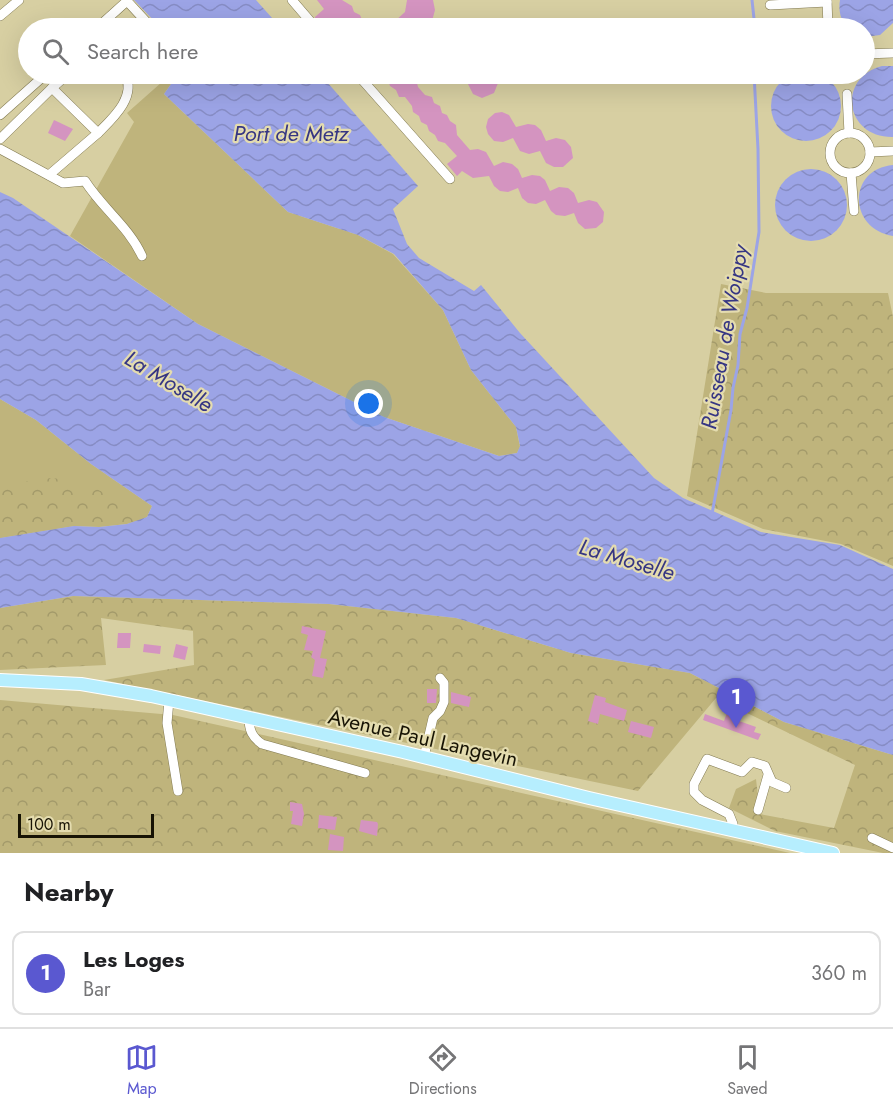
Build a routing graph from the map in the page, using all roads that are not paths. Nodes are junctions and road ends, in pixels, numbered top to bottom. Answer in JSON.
{"nodes":[{"id":1,"x":19,"y":0,"type":"edge"},
{"id":2,"x":307,"y":0,"type":"edge"},
{"id":3,"x":827,"y":1,"type":"edge"},
{"id":4,"x":295,"y":4,"type":"edge"},
{"id":5,"x":770,"y":5,"type":"dead end"},
{"id":6,"x":0,"y":16,"type":"edge"},
{"id":7,"x":108,"y":18,"type":"edge"},
{"id":8,"x":143,"y":18,"type":"edge"},
{"id":9,"x":307,"y":18,"type":"tunnel mouth"},
{"id":10,"x":828,"y":18,"type":"edge"},
{"id":11,"x":893,"y":53,"type":"edge"},
{"id":12,"x":875,"y":54,"type":"edge"},
{"id":13,"x":35,"y":84,"type":"edge"},
{"id":14,"x":57,"y":84,"type":"edge"},
{"id":15,"x":127,"y":84,"type":"edge"},
{"id":16,"x":366,"y":84,"type":"edge"},
{"id":17,"x":52,"y":88,"type":"junction"},
{"id":18,"x":847,"y":94,"type":"dead end"},
{"id":19,"x":0,"y":115,"type":"edge"},
{"id":20,"x":98,"y":133,"type":"junction"},
{"id":21,"x":849,"y":133,"type":"junction"},
{"id":22,"x":0,"y":139,"type":"edge"},
{"id":23,"x":0,"y":150,"type":"edge"},
{"id":24,"x":893,"y":151,"type":"edge"},
{"id":25,"x":870,"y":152,"type":"junction"},
{"id":26,"x":851,"y":173,"type":"junction"},
{"id":27,"x":49,"y":175,"type":"junction"},
{"id":28,"x":450,"y":179,"type":"dead end"},
{"id":29,"x":854,"y":211,"type":"dead end"},
{"id":30,"x":142,"y":256,"type":"dead end"},
{"id":31,"x":440,"y":678,"type":"dead end"},
{"id":32,"x":0,"y":680,"type":"edge"},
{"id":33,"x":169,"y":700,"type":"junction"},
{"id":34,"x":249,"y":718,"type":"junction"},
{"id":35,"x":424,"y":757,"type":"junction"},
{"id":36,"x":365,"y":773,"type":"dead end"},
{"id":37,"x":768,"y":775,"type":"junction"},
{"id":38,"x":786,"y":789,"type":"dead end"},
{"id":39,"x":178,"y":791,"type":"dead end"},
{"id":40,"x":758,"y":810,"type":"dead end"},
{"id":41,"x":731,"y":830,"type":"junction"},
{"id":42,"x":872,"y":838,"type":"dead end"},
{"id":43,"x":893,"y":848,"type":"edge"},
{"id":44,"x":833,"y":853,"type":"edge"}],
"edges":[{"from":1,"to":6,"type":"street"},
{"from":2,"to":4,"type":"street"},
{"from":3,"to":5,"type":"street"},
{"from":3,"to":10,"type":"street"},
{"from":4,"to":9,"type":"street"},
{"from":7,"to":8,"type":"street"},
{"from":11,"to":12,"type":"street"},
{"from":13,"to":19,"type":"street"},
{"from":14,"to":17,"type":"street"},
{"from":15,"to":20,"type":"street"},
{"from":16,"to":28,"type":"street"},
{"from":17,"to":20,"type":"street"},
{"from":17,"to":22,"type":"street"},
{"from":18,"to":21,"type":"street"},
{"from":20,"to":27,"type":"street"},
{"from":21,"to":25,"type":"street"},
{"from":21,"to":26,"type":"street"},
{"from":23,"to":27,"type":"street"},
{"from":24,"to":25,"type":"street"},
{"from":25,"to":26,"type":"street"},
{"from":26,"to":29,"type":"street"},
{"from":27,"to":30,"type":"street"},
{"from":31,"to":35,"type":"street"},
{"from":32,"to":33,"type":"main road","name":"Avenue Paul Langevin"},
{"from":33,"to":34,"type":"main road","name":"Avenue Paul Langevin"},
{"from":33,"to":39,"type":"street"},
{"from":34,"to":35,"type":"main road","name":"Avenue Paul Langevin"},
{"from":34,"to":36,"type":"street"},
{"from":35,"to":41,"type":"main road","name":"Avenue Paul Langevin"},
{"from":37,"to":38,"type":"street"},
{"from":37,"to":40,"type":"street"},
{"from":37,"to":41,"type":"street"},
{"from":41,"to":44,"type":"main road","name":"Avenue Paul Langevin"},
{"from":42,"to":43,"type":"street"}]}
